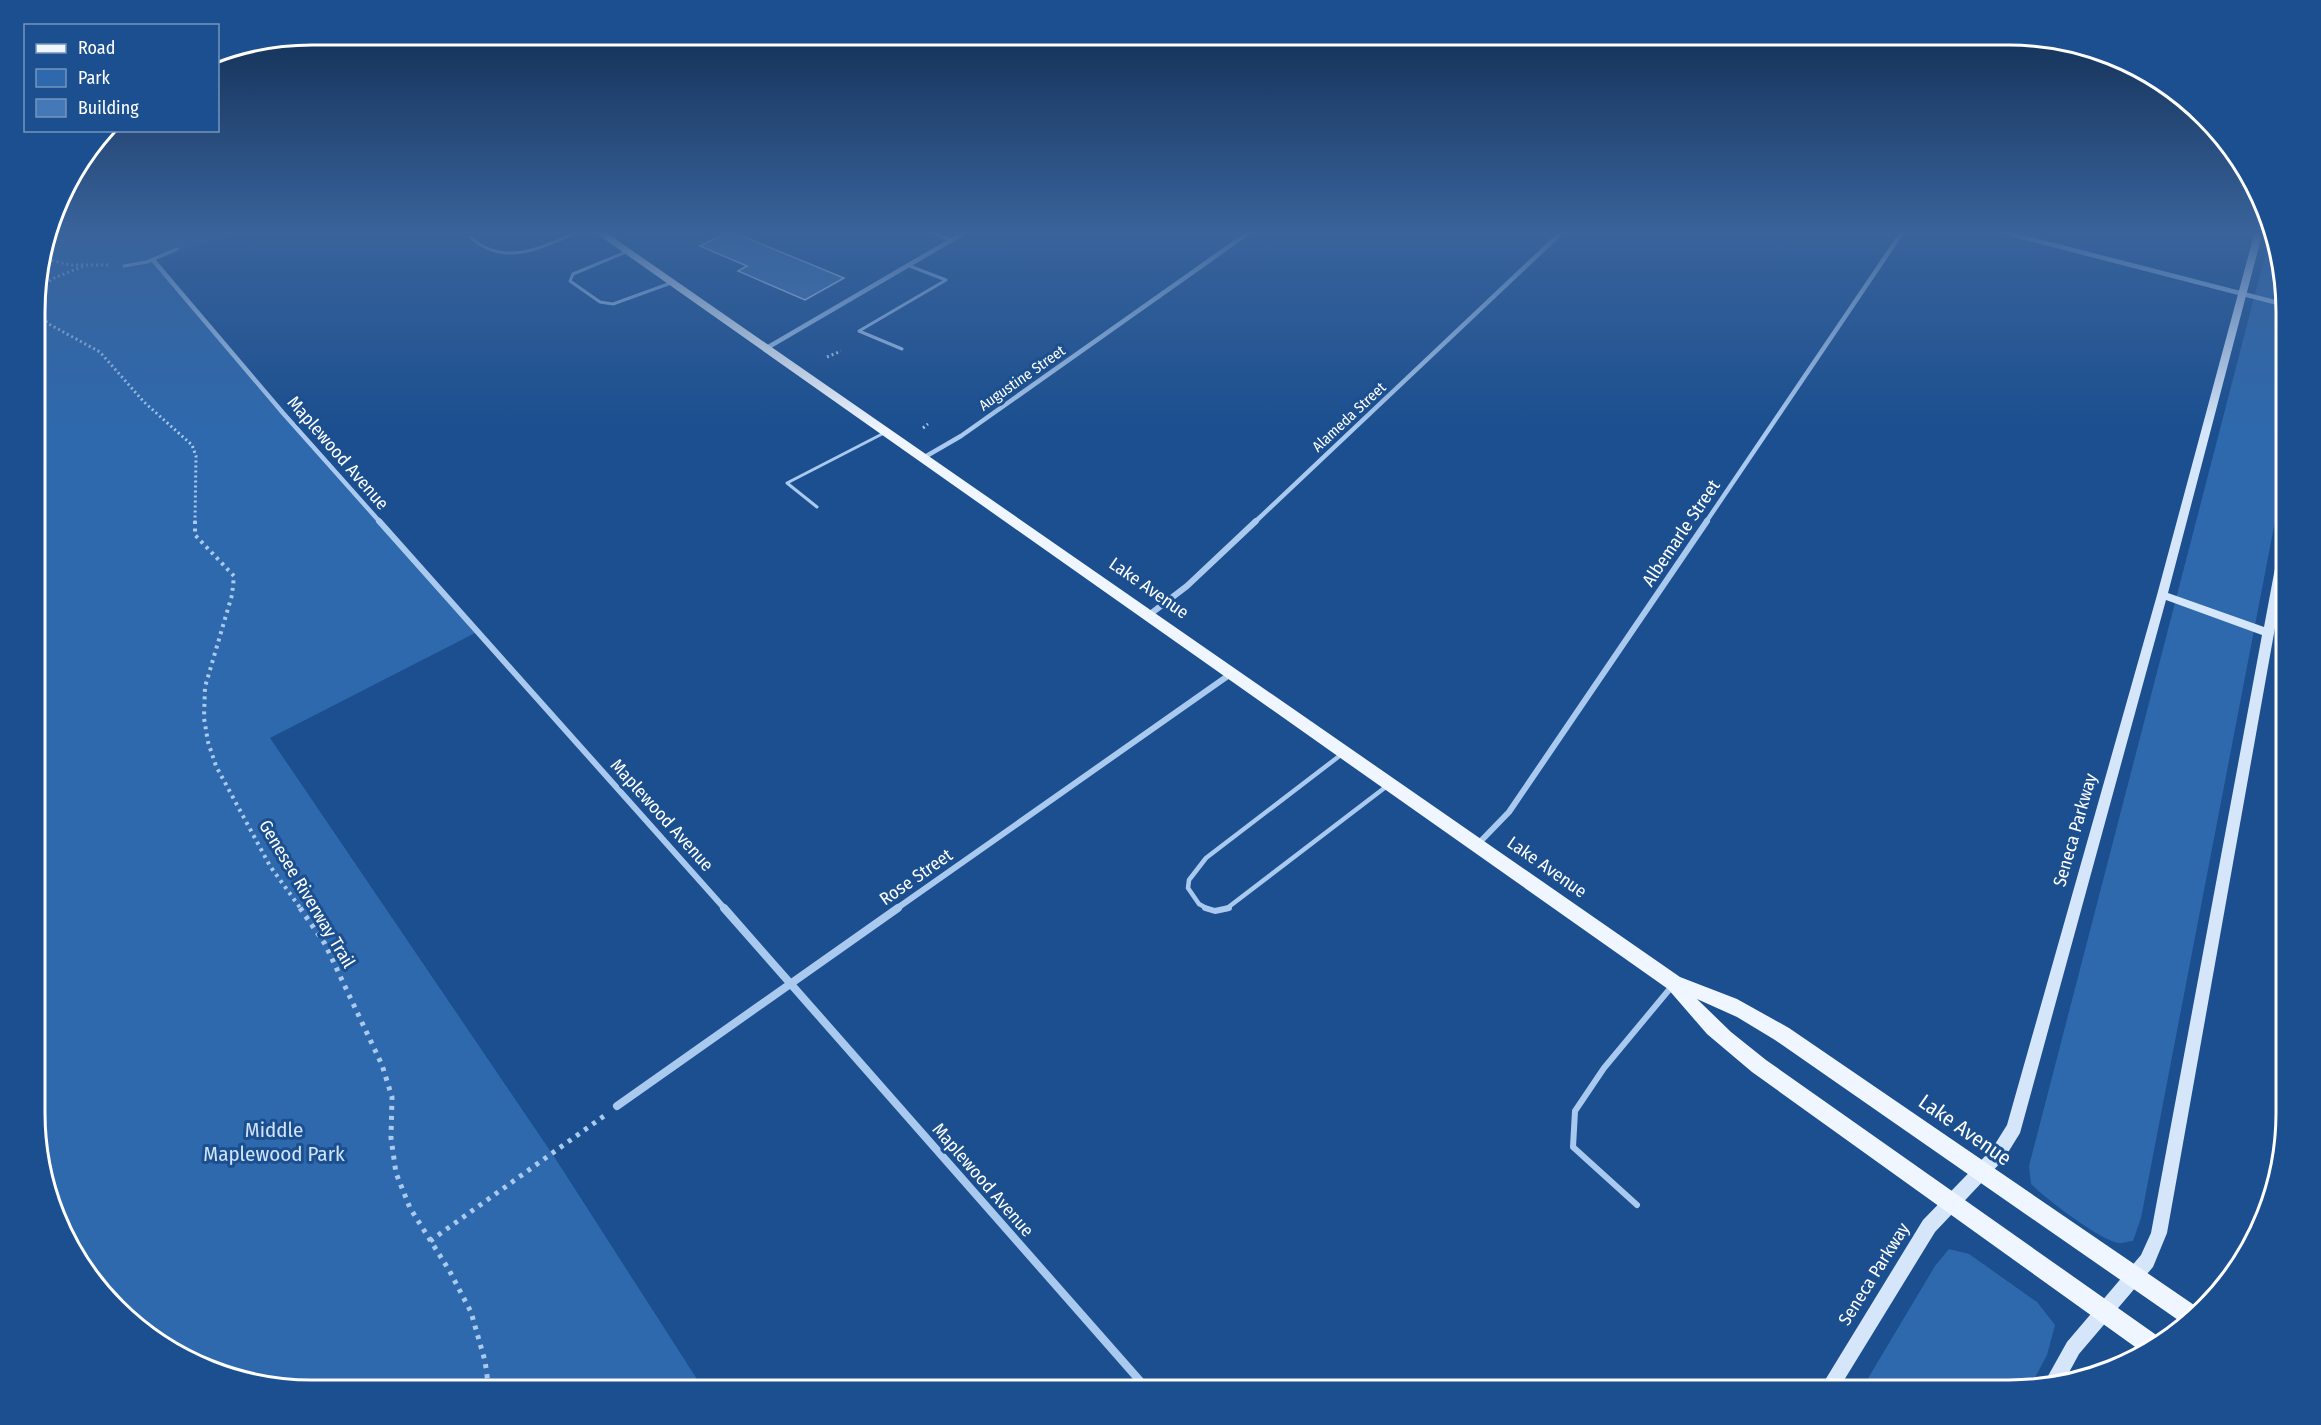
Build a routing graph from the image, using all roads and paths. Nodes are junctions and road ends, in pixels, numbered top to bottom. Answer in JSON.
{"nodes":[{"id":1,"x":185,"y":298,"type":"edge"},
{"id":2,"x":594,"y":298,"type":"edge"},
{"id":3,"x":630,"y":298,"type":"edge"},
{"id":4,"x":693,"y":298,"type":"edge"},
{"id":5,"x":852,"y":298,"type":"edge"},
{"id":6,"x":916,"y":298,"type":"edge"},
{"id":7,"x":1157,"y":298,"type":"edge"},
{"id":8,"x":1493,"y":298,"type":"edge"},
{"id":9,"x":1858,"y":298,"type":"edge"},
{"id":10,"x":2240,"y":298,"type":"edge"},
{"id":11,"x":2258,"y":298,"type":"edge"},
{"id":12,"x":2275,"y":302,"type":"edge"},
{"id":13,"x":45,"y":319,"type":"edge"},
{"id":14,"x":765,"y":349,"type":"junction"},
{"id":15,"x":902,"y":349,"type":"dead end"},
{"id":16,"x":841,"y":351,"type":"dead end"},
{"id":17,"x":827,"y":357,"type":"dead end"},
{"id":18,"x":928,"y":424,"type":"dead end"},
{"id":19,"x":923,"y":428,"type":"dead end"},
{"id":20,"x":886,"y":432,"type":"junction"},
{"id":21,"x":923,"y":458,"type":"junction"},
{"id":22,"x":817,"y":507,"type":"dead end"},
{"id":23,"x":2276,"y":590,"type":"edge"},
{"id":24,"x":2162,"y":595,"type":"junction"},
{"id":25,"x":1148,"y":615,"type":"junction"},
{"id":26,"x":2268,"y":633,"type":"junction"},
{"id":27,"x":1232,"y":672,"type":"junction"},
{"id":28,"x":1344,"y":752,"type":"junction"},
{"id":29,"x":1390,"y":784,"type":"junction"},
{"id":30,"x":1476,"y":846,"type":"junction"},
{"id":31,"x":1674,"y":983,"type":"junction"},
{"id":32,"x":791,"y":984,"type":"junction"},
{"id":33,"x":617,"y":1106,"type":"joint"},
{"id":34,"x":1981,"y":1171,"type":"junction"},
{"id":35,"x":1951,"y":1202,"type":"junction"},
{"id":36,"x":1637,"y":1205,"type":"dead end"},
{"id":37,"x":430,"y":1241,"type":"junction"},
{"id":38,"x":2134,"y":1276,"type":"junction"},
{"id":39,"x":2104,"y":1311,"type":"junction"},
{"id":40,"x":2187,"y":1312,"type":"edge"},
{"id":41,"x":2146,"y":1341,"type":"edge"},
{"id":42,"x":2058,"y":1376,"type":"edge"},
{"id":43,"x":488,"y":1380,"type":"edge"},
{"id":44,"x":1139,"y":1380,"type":"edge"},
{"id":45,"x":1834,"y":1380,"type":"edge"}],
"edges":[{"from":1,"to":32,"type":"street","name":"Maplewood Avenue"},
{"from":2,"to":3,"type":"lane"},
{"from":4,"to":14,"type":"main road","name":"Lake Avenue"},
{"from":5,"to":14,"type":"street"},
{"from":6,"to":15,"type":"lane"},
{"from":7,"to":21,"type":"street","name":"Augustine Street"},
{"from":8,"to":25,"type":"street","name":"Alameda Street"},
{"from":9,"to":30,"type":"street","name":"Albemarle Street"},
{"from":10,"to":24,"type":"street","name":"Seneca Parkway"},
{"from":11,"to":12,"type":"street"},
{"from":13,"to":37,"type":"path","name":"Genesee Riverway Trail"},
{"from":14,"to":20,"type":"main road","name":"Lake Avenue"},
{"from":16,"to":17,"type":"path"},
{"from":18,"to":19,"type":"path"},
{"from":20,"to":21,"type":"main road","name":"Lake Avenue"},
{"from":20,"to":22,"type":"lane"},
{"from":21,"to":25,"type":"main road","name":"Lake Avenue"},
{"from":23,"to":26,"type":"street"},
{"from":24,"to":26,"type":"street"},
{"from":24,"to":34,"type":"street","name":"Seneca Parkway"},
{"from":25,"to":27,"type":"main road","name":"Lake Avenue"},
{"from":26,"to":38,"type":"street"},
{"from":27,"to":28,"type":"main road","name":"Lake Avenue"},
{"from":27,"to":32,"type":"street","name":"Rose Street"},
{"from":28,"to":29,"type":"main road","name":"Lake Avenue"},
{"from":28,"to":29,"type":"lane"},
{"from":29,"to":30,"type":"main road","name":"Lake Avenue"},
{"from":30,"to":31,"type":"main road","name":"Lake Avenue"},
{"from":31,"to":34,"type":"main road","name":"Lake Avenue"},
{"from":31,"to":35,"type":"main road","name":"Lake Avenue"},
{"from":31,"to":36,"type":"lane"},
{"from":32,"to":33,"type":"street","name":"Rose Street"},
{"from":32,"to":44,"type":"street","name":"Maplewood Avenue"},
{"from":33,"to":37,"type":"path"},
{"from":34,"to":35,"type":"street","name":"Seneca Parkway"},
{"from":34,"to":38,"type":"main road","name":"Lake Avenue"},
{"from":35,"to":39,"type":"main road","name":"Lake Avenue"},
{"from":35,"to":45,"type":"street","name":"Seneca Parkway"},
{"from":37,"to":43,"type":"path","name":"Genesee Riverway Trail"},
{"from":38,"to":39,"type":"street"},
{"from":38,"to":40,"type":"main road","name":"Lake Avenue"},
{"from":39,"to":41,"type":"main road","name":"Lake Avenue"},
{"from":39,"to":42,"type":"street"}]}
